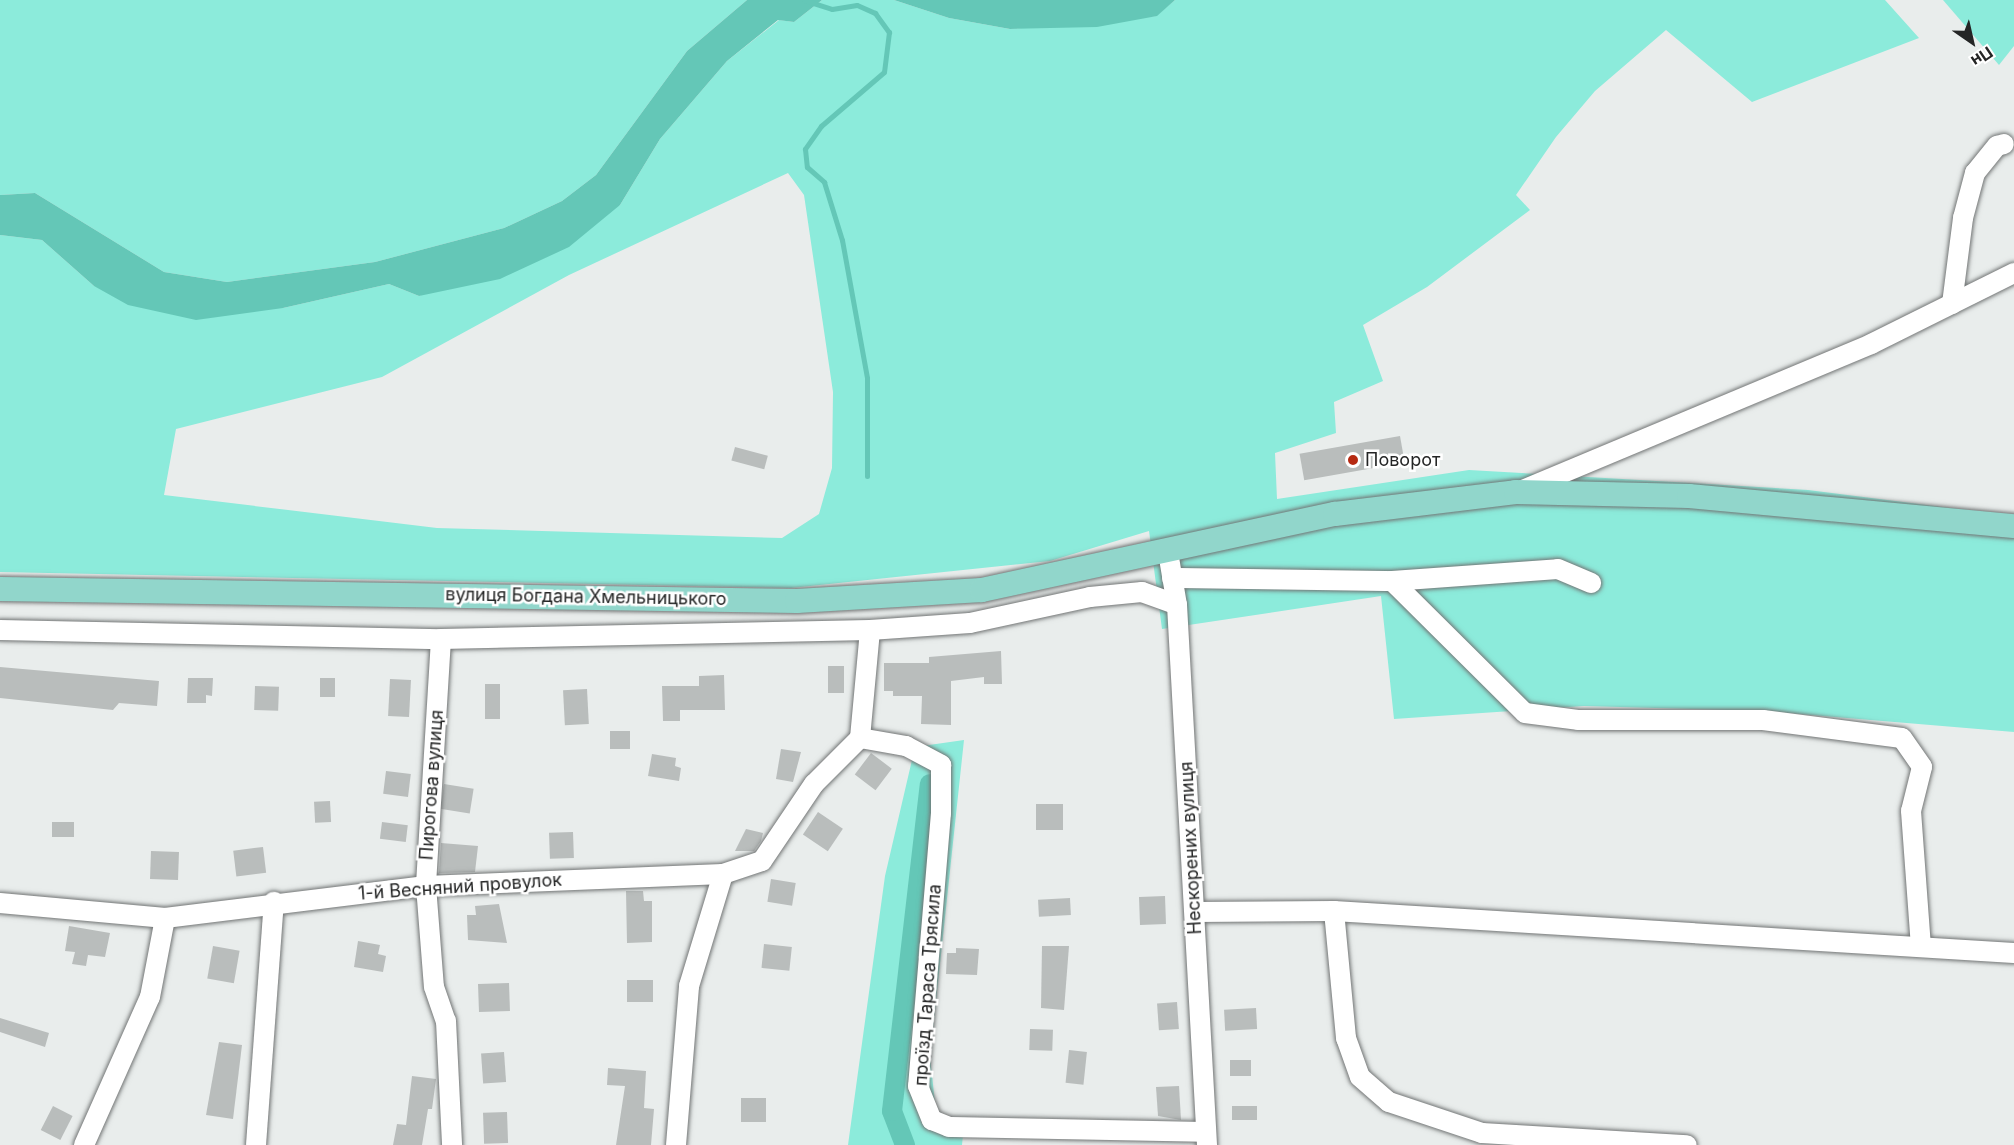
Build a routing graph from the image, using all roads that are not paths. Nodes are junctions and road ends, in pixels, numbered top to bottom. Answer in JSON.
{"nodes":[{"id":1,"x":2004,"y":144,"type":"dead end"},
{"id":2,"x":2014,"y":273,"type":"edge"},
{"id":3,"x":1952,"y":304,"type":"junction"},
{"id":4,"x":1516,"y":492,"type":"junction"},
{"id":5,"x":2014,"y":526,"type":"edge"},
{"id":6,"x":1168,"y":552,"type":"junction"},
{"id":7,"x":1172,"y":578,"type":"junction"},
{"id":8,"x":1392,"y":581,"type":"junction"},
{"id":9,"x":1591,"y":583,"type":"dead end"},
{"id":10,"x":0,"y":589,"type":"edge"},
{"id":11,"x":1177,"y":605,"type":"junction"},
{"id":12,"x":0,"y":630,"type":"edge"},
{"id":13,"x":870,"y":630,"type":"junction"},
{"id":14,"x":441,"y":639,"type":"junction"},
{"id":15,"x":861,"y":738,"type":"junction"},
{"id":16,"x":723,"y":874,"type":"junction"},
{"id":17,"x":426,"y":886,"type":"junction"},
{"id":18,"x":274,"y":902,"type":"junction"},
{"id":19,"x":0,"y":903,"type":"edge"},
{"id":20,"x":1334,"y":911,"type":"junction"},
{"id":21,"x":1195,"y":912,"type":"junction"},
{"id":22,"x":165,"y":918,"type":"junction"},
{"id":23,"x":1921,"y":947,"type":"junction"},
{"id":24,"x":2014,"y":952,"type":"edge"},
{"id":25,"x":1091,"y":1138,"type":"edge"},
{"id":26,"x":1207,"y":1139,"type":"edge"},
{"id":27,"x":84,"y":1145,"type":"edge"},
{"id":28,"x":256,"y":1145,"type":"edge"},
{"id":29,"x":452,"y":1145,"type":"edge"},
{"id":30,"x":676,"y":1145,"type":"edge"},
{"id":31,"x":1687,"y":1145,"type":"edge"}],
"edges":[{"from":1,"to":3,"type":"street"},
{"from":2,"to":3,"type":"street"},
{"from":3,"to":4,"type":"street"},
{"from":4,"to":5,"type":"main road","name":"вулиця Богдана Хмельницького"},
{"from":4,"to":6,"type":"main road","name":"вулиця Богдана Хмельницького"},
{"from":6,"to":7,"type":"street","name":"Нескорених вулиця"},
{"from":6,"to":10,"type":"main road","name":"вулиця Богдана Хмельницького"},
{"from":7,"to":8,"type":"street"},
{"from":7,"to":11,"type":"street","name":"Нескорених вулиця"},
{"from":8,"to":9,"type":"street"},
{"from":8,"to":23,"type":"street"},
{"from":11,"to":13,"type":"street"},
{"from":11,"to":21,"type":"street","name":"Нескорених вулиця"},
{"from":12,"to":14,"type":"street"},
{"from":13,"to":14,"type":"street"},
{"from":13,"to":15,"type":"street"},
{"from":14,"to":17,"type":"street","name":"Пирогова вулиця"},
{"from":15,"to":16,"type":"street","name":"1-й Весняний провулок"},
{"from":15,"to":25,"type":"street","name":"проїзд Тараса Трясила"},
{"from":16,"to":17,"type":"street","name":"1-й Весняний провулок"},
{"from":16,"to":30,"type":"street"},
{"from":17,"to":18,"type":"street","name":"1-й Весняний провулок"},
{"from":17,"to":29,"type":"street","name":"Пирогова вулиця"},
{"from":18,"to":22,"type":"street","name":"1-й Весняний провулок"},
{"from":18,"to":28,"type":"street"},
{"from":19,"to":22,"type":"street","name":"1-й Весняний провулок"},
{"from":20,"to":21,"type":"street"},
{"from":20,"to":23,"type":"street"},
{"from":20,"to":31,"type":"street"},
{"from":21,"to":26,"type":"street","name":"Нескорених вулиця"},
{"from":22,"to":27,"type":"street"},
{"from":23,"to":24,"type":"street"},
{"from":25,"to":26,"type":"street","name":"проїзд Тараса Трясила"}]}
